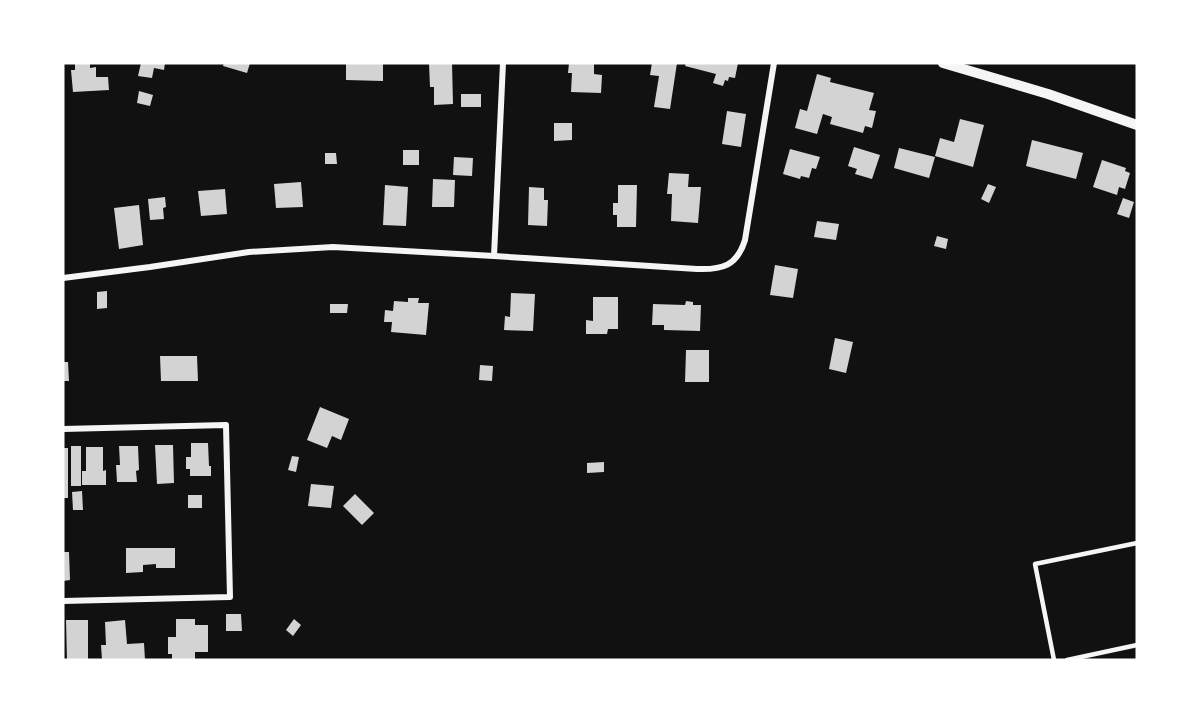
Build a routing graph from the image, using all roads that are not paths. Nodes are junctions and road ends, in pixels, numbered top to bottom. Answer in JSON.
{"nodes":[{"id":1,"x":503,"y":63,"type":"edge"},
{"id":2,"x":774,"y":63,"type":"edge"},
{"id":3,"x":943,"y":63,"type":"edge"},
{"id":4,"x":1137,"y":125,"type":"edge"},
{"id":5,"x":494,"y":256,"type":"junction"},
{"id":6,"x":63,"y":278,"type":"edge"},
{"id":7,"x":63,"y":429,"type":"edge"},
{"id":8,"x":1137,"y":543,"type":"edge"},
{"id":9,"x":63,"y":601,"type":"edge"},
{"id":10,"x":1137,"y":645,"type":"edge"},
{"id":11,"x":1054,"y":660,"type":"edge"},
{"id":12,"x":1067,"y":660,"type":"edge"}],
"edges":[{"from":1,"to":5,"type":"street"},
{"from":2,"to":5,"type":"street"},
{"from":3,"to":4,"type":"street"},
{"from":5,"to":6,"type":"street"},
{"from":7,"to":9,"type":"street"},
{"from":8,"to":11,"type":"lane"},
{"from":10,"to":12,"type":"lane"}]}
